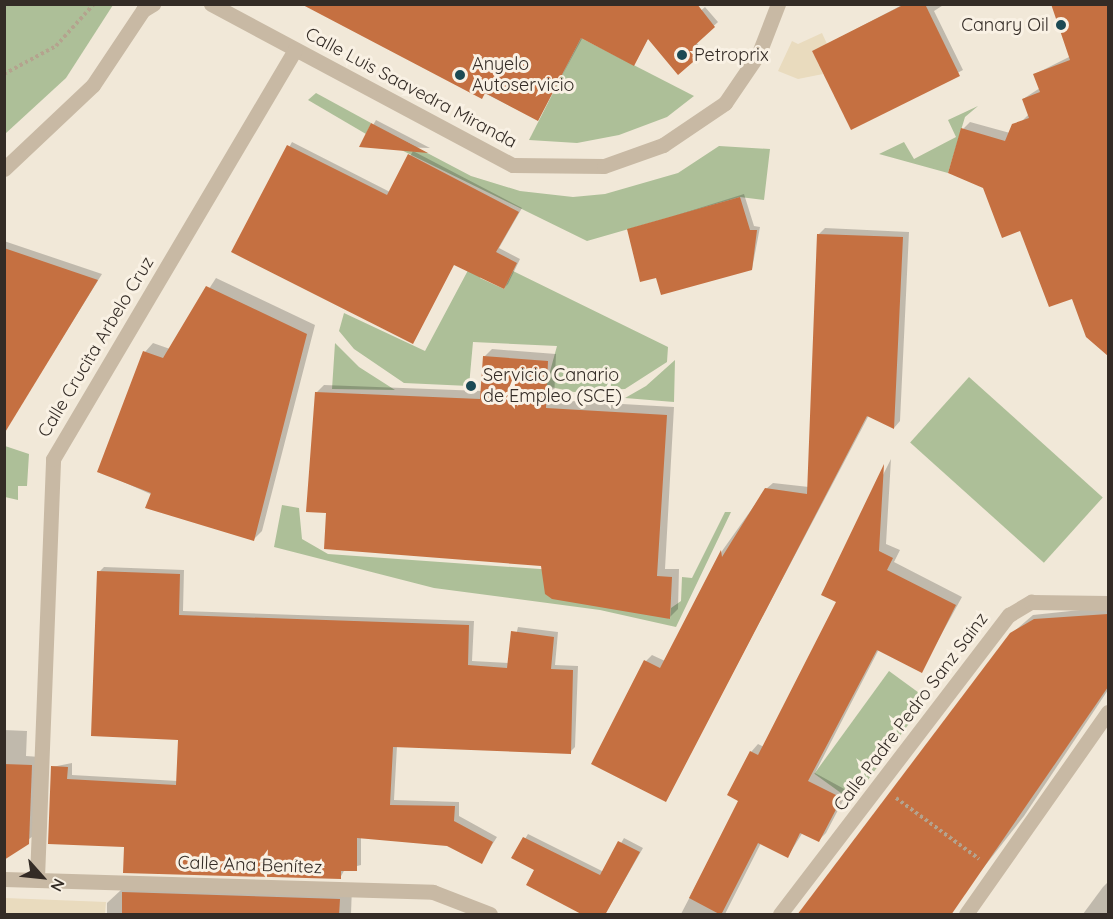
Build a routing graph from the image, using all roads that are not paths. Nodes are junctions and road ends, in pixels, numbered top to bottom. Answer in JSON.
{"nodes":[{"id":1,"x":153,"y":4,"type":"edge"},
{"id":2,"x":211,"y":4,"type":"edge"},
{"id":3,"x":778,"y":4,"type":"edge"},
{"id":4,"x":295,"y":50,"type":"junction"},
{"id":5,"x":4,"y":169,"type":"edge"},
{"id":6,"x":1108,"y":603,"type":"edge"},
{"id":7,"x":1108,"y":712,"type":"edge"},
{"id":8,"x":37,"y":878,"type":"junction"},
{"id":9,"x":4,"y":879,"type":"edge"},
{"id":10,"x":486,"y":914,"type":"edge"},
{"id":11,"x":780,"y":915,"type":"edge"},
{"id":12,"x":966,"y":915,"type":"edge"}],
"edges":[{"from":1,"to":5,"type":"street"},
{"from":2,"to":4,"type":"street","name":"Calle Luis Saavedra Miranda"},
{"from":3,"to":4,"type":"street","name":"Calle Luis Saavedra Miranda"},
{"from":4,"to":8,"type":"street","name":"Calle Crucita Arbelo Cruz"},
{"from":6,"to":11,"type":"street","name":"Calle Padre Pedro Sanz Sainz"},
{"from":7,"to":12,"type":"street"},
{"from":8,"to":9,"type":"street","name":"Calle Ana Benítez"},
{"from":8,"to":10,"type":"street","name":"Calle Ana Benítez"}]}
